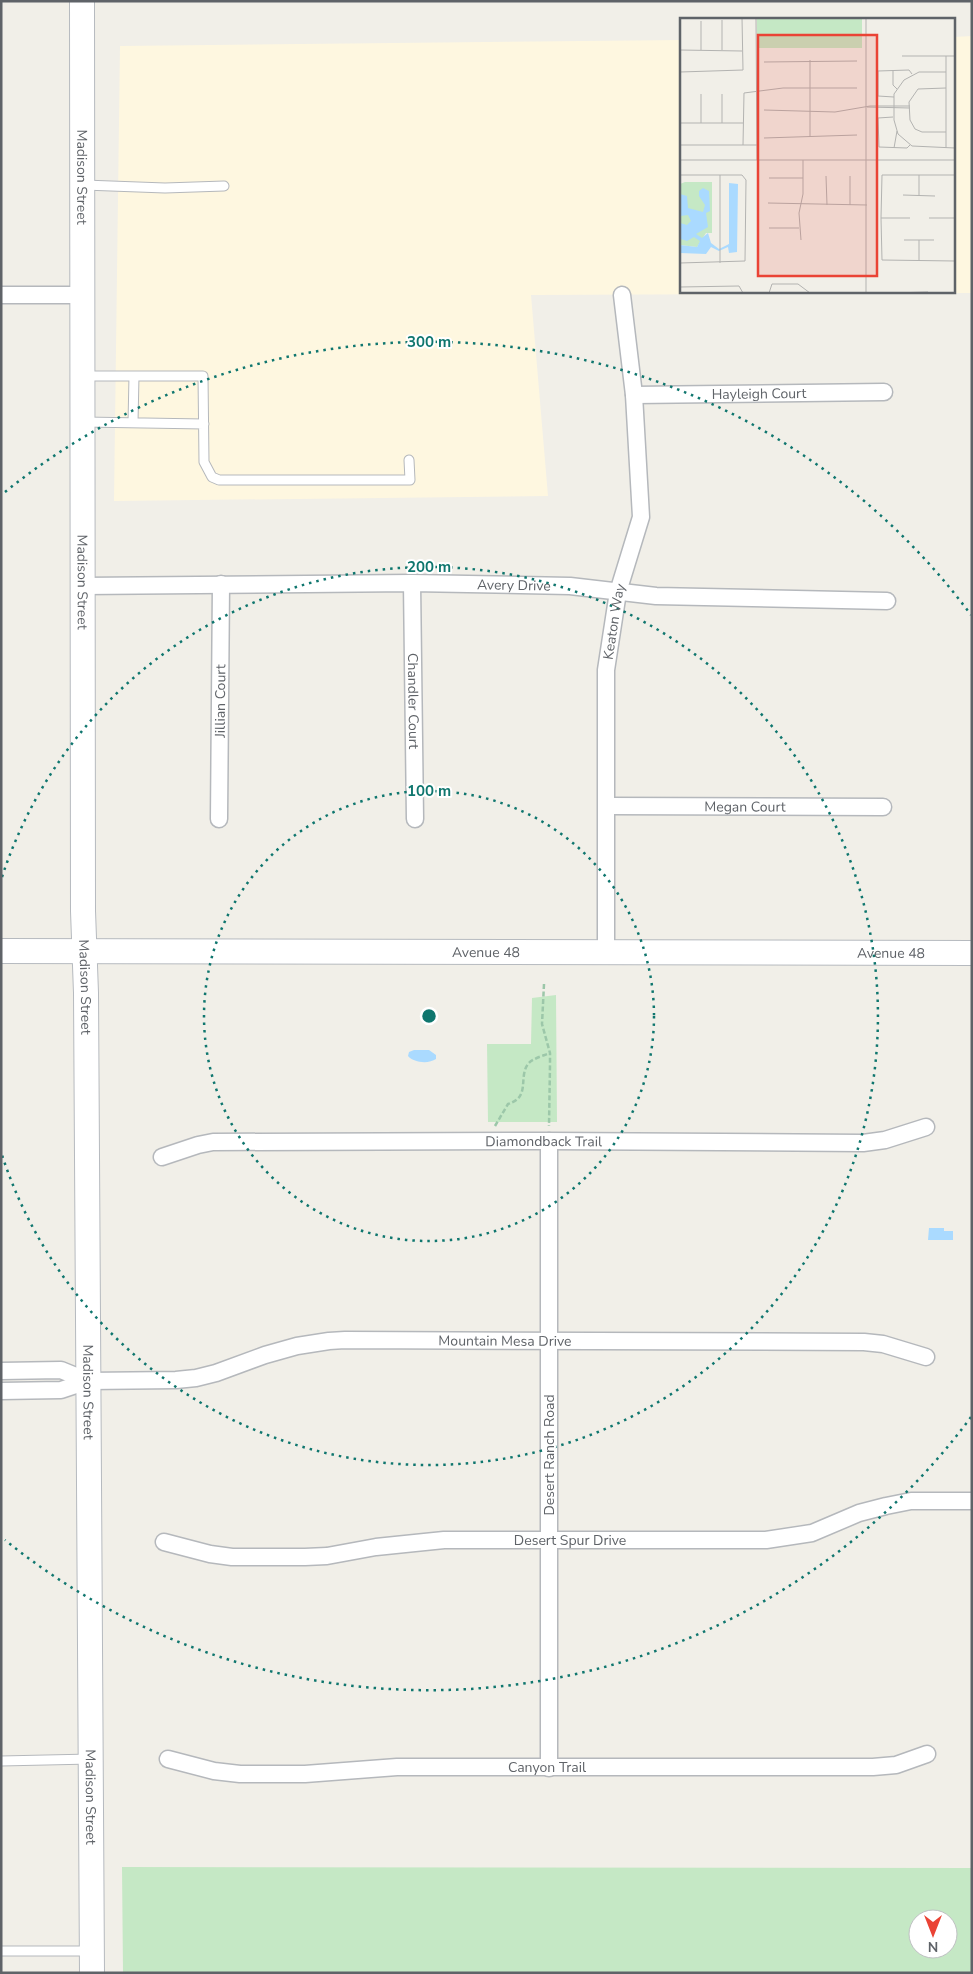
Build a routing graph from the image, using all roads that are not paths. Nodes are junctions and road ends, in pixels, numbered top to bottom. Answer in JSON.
{"nodes":[{"id":1,"x":82,"y":1,"type":"edge"},
{"id":2,"x":81,"y":184,"type":"junction"},
{"id":3,"x":224,"y":186,"type":"dead end"},
{"id":4,"x":1,"y":295,"type":"edge"},
{"id":5,"x":81,"y":295,"type":"junction"},
{"id":6,"x":622,"y":295,"type":"dead end"},
{"id":7,"x":82,"y":376,"type":"junction"},
{"id":8,"x":134,"y":376,"type":"junction"},
{"id":9,"x":884,"y":392,"type":"dead end"},
{"id":10,"x":634,"y":395,"type":"junction"},
{"id":11,"x":82,"y":422,"type":"junction"},
{"id":12,"x":133,"y":423,"type":"junction"},
{"id":13,"x":204,"y":424,"type":"junction"},
{"id":14,"x":409,"y":460,"type":"dead end"},
{"id":15,"x":412,"y":582,"type":"junction"},
{"id":16,"x":221,"y":584,"type":"junction"},
{"id":17,"x":82,"y":586,"type":"junction"},
{"id":18,"x":618,"y":592,"type":"junction"},
{"id":19,"x":887,"y":601,"type":"dead end"},
{"id":20,"x":606,"y":806,"type":"junction"},
{"id":21,"x":883,"y":807,"type":"dead end"},
{"id":22,"x":219,"y":819,"type":"dead end"},
{"id":23,"x":415,"y":819,"type":"dead end"},
{"id":24,"x":1,"y":952,"type":"edge"},
{"id":25,"x":84,"y":952,"type":"junction"},
{"id":26,"x":606,"y":952,"type":"junction"},
{"id":27,"x":972,"y":953,"type":"edge"},
{"id":28,"x":926,"y":1127,"type":"dead end"},
{"id":29,"x":549,"y":1135,"type":"junction"},
{"id":30,"x":162,"y":1157,"type":"dead end"},
{"id":31,"x":549,"y":1340,"type":"junction"},
{"id":32,"x":926,"y":1357,"type":"dead end"},
{"id":33,"x":8,"y":1381,"type":"edge"},
{"id":34,"x":88,"y":1381,"type":"junction"},
{"id":35,"x":972,"y":1500,"type":"edge"},
{"id":36,"x":549,"y":1540,"type":"junction"},
{"id":37,"x":164,"y":1542,"type":"dead end"},
{"id":38,"x":927,"y":1754,"type":"dead end"},
{"id":39,"x":168,"y":1759,"type":"dead end"},
{"id":40,"x":91,"y":1760,"type":"junction"},
{"id":41,"x":1,"y":1761,"type":"edge"},
{"id":42,"x":549,"y":1768,"type":"junction"},
{"id":43,"x":1,"y":1951,"type":"edge"},
{"id":44,"x":92,"y":1962,"type":"edge"}],
"edges":[{"from":1,"to":2,"type":"main road","name":"Madison Street"},
{"from":2,"to":3,"type":"lane"},
{"from":2,"to":5,"type":"main road","name":"Madison Street"},
{"from":4,"to":5,"type":"street"},
{"from":5,"to":7,"type":"main road","name":"Madison Street"},
{"from":6,"to":10,"type":"street","name":"Keaton Way"},
{"from":7,"to":8,"type":"lane"},
{"from":7,"to":11,"type":"main road","name":"Madison Street"},
{"from":8,"to":12,"type":"lane"},
{"from":8,"to":13,"type":"lane"},
{"from":9,"to":10,"type":"street","name":"Hayleigh Court"},
{"from":10,"to":18,"type":"street","name":"Keaton Way"},
{"from":11,"to":12,"type":"lane"},
{"from":11,"to":17,"type":"main road","name":"Madison Street"},
{"from":12,"to":13,"type":"lane"},
{"from":13,"to":14,"type":"lane"},
{"from":15,"to":16,"type":"street","name":"Avery Drive"},
{"from":15,"to":18,"type":"street","name":"Avery Drive"},
{"from":15,"to":23,"type":"street","name":"Chandler Court"},
{"from":16,"to":17,"type":"street","name":"Avery Drive"},
{"from":16,"to":22,"type":"street","name":"Jillian Court"},
{"from":17,"to":25,"type":"main road","name":"Madison Street"},
{"from":18,"to":19,"type":"street","name":"Avery Drive"},
{"from":18,"to":20,"type":"street","name":"Keaton Way"},
{"from":20,"to":21,"type":"street","name":"Megan Court"},
{"from":20,"to":26,"type":"street","name":"Keaton Way"},
{"from":24,"to":25,"type":"main road","name":"Avenue 48"},
{"from":25,"to":26,"type":"main road","name":"Avenue 48"},
{"from":25,"to":34,"type":"main road","name":"Madison Street"},
{"from":26,"to":27,"type":"main road","name":"Avenue 48"},
{"from":28,"to":29,"type":"street","name":"Diamondback Trail"},
{"from":29,"to":30,"type":"street","name":"Diamondback Trail"},
{"from":29,"to":31,"type":"street","name":"Desert Ranch Road"},
{"from":31,"to":32,"type":"street","name":"Mountain Mesa Drive"},
{"from":31,"to":34,"type":"street","name":"Mountain Mesa Drive"},
{"from":31,"to":36,"type":"street","name":"Desert Ranch Road"},
{"from":33,"to":34,"type":"street","name":"Mountain Mesa Drive"},
{"from":34,"to":40,"type":"main road","name":"Madison Street"},
{"from":35,"to":36,"type":"street","name":"Desert Spur Drive"},
{"from":36,"to":37,"type":"street","name":"Desert Spur Drive"},
{"from":36,"to":42,"type":"street","name":"Desert Ranch Road"},
{"from":38,"to":42,"type":"street","name":"Canyon Trail"},
{"from":39,"to":42,"type":"street","name":"Canyon Trail"},
{"from":40,"to":41,"type":"lane"},
{"from":40,"to":44,"type":"main road","name":"Madison Street"},
{"from":43,"to":44,"type":"lane"}]}
